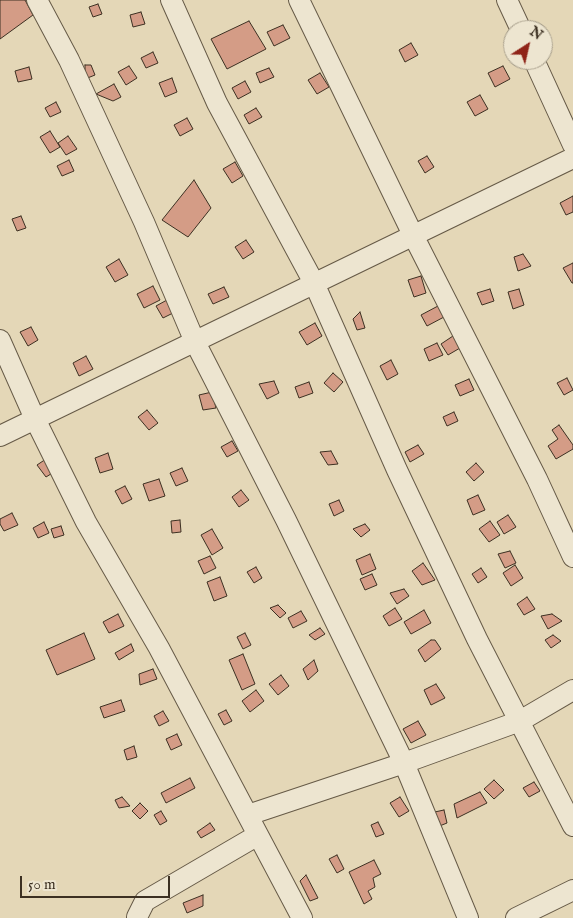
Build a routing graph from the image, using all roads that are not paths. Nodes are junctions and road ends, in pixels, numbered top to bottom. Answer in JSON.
{"nodes":[{"id":1,"x":37,"y":0,"type":"edge"},
{"id":2,"x":171,"y":0,"type":"edge"},
{"id":3,"x":299,"y":0,"type":"edge"},
{"id":4,"x":507,"y":0,"type":"edge"},
{"id":5,"x":516,"y":20,"type":"edge"},
{"id":6,"x":539,"y":70,"type":"edge"},
{"id":7,"x":573,"y":146,"type":"edge"},
{"id":8,"x":573,"y":158,"type":"edge"},
{"id":9,"x":413,"y":235,"type":"junction"},
{"id":10,"x":314,"y":283,"type":"junction"},
{"id":11,"x":0,"y":340,"type":"edge"},
{"id":12,"x":195,"y":342,"type":"junction"},
{"id":13,"x":35,"y":419,"type":"junction"},
{"id":14,"x":0,"y":436,"type":"edge"},
{"id":15,"x":573,"y":557,"type":"edge"},
{"id":16,"x":573,"y":690,"type":"edge"},
{"id":17,"x":520,"y":721,"type":"junction"},
{"id":18,"x":404,"y":763,"type":"junction"},
{"id":19,"x":248,"y":815,"type":"junction"},
{"id":20,"x":573,"y":826,"type":"edge"},
{"id":21,"x":258,"y":834,"type":"junction"},
{"id":22,"x":573,"y":890,"type":"edge"},
{"id":23,"x":137,"y":918,"type":"edge"},
{"id":24,"x":302,"y":918,"type":"edge"},
{"id":25,"x":468,"y":918,"type":"edge"},
{"id":26,"x":516,"y":918,"type":"edge"}],
"edges":[{"from":1,"to":12,"type":"street"},
{"from":2,"to":10,"type":"street"},
{"from":3,"to":9,"type":"street"},
{"from":4,"to":5,"type":"street"},
{"from":6,"to":7,"type":"street"},
{"from":8,"to":9,"type":"street"},
{"from":9,"to":10,"type":"street"},
{"from":9,"to":15,"type":"street"},
{"from":10,"to":12,"type":"street"},
{"from":10,"to":17,"type":"street"},
{"from":11,"to":13,"type":"street"},
{"from":12,"to":13,"type":"street"},
{"from":12,"to":18,"type":"street"},
{"from":13,"to":14,"type":"street"},
{"from":13,"to":19,"type":"street"},
{"from":16,"to":17,"type":"street"},
{"from":17,"to":18,"type":"street"},
{"from":17,"to":20,"type":"street"},
{"from":18,"to":19,"type":"street"},
{"from":18,"to":25,"type":"street"},
{"from":19,"to":21,"type":"street"},
{"from":21,"to":23,"type":"street"},
{"from":21,"to":24,"type":"street"},
{"from":22,"to":26,"type":"street"}]}
